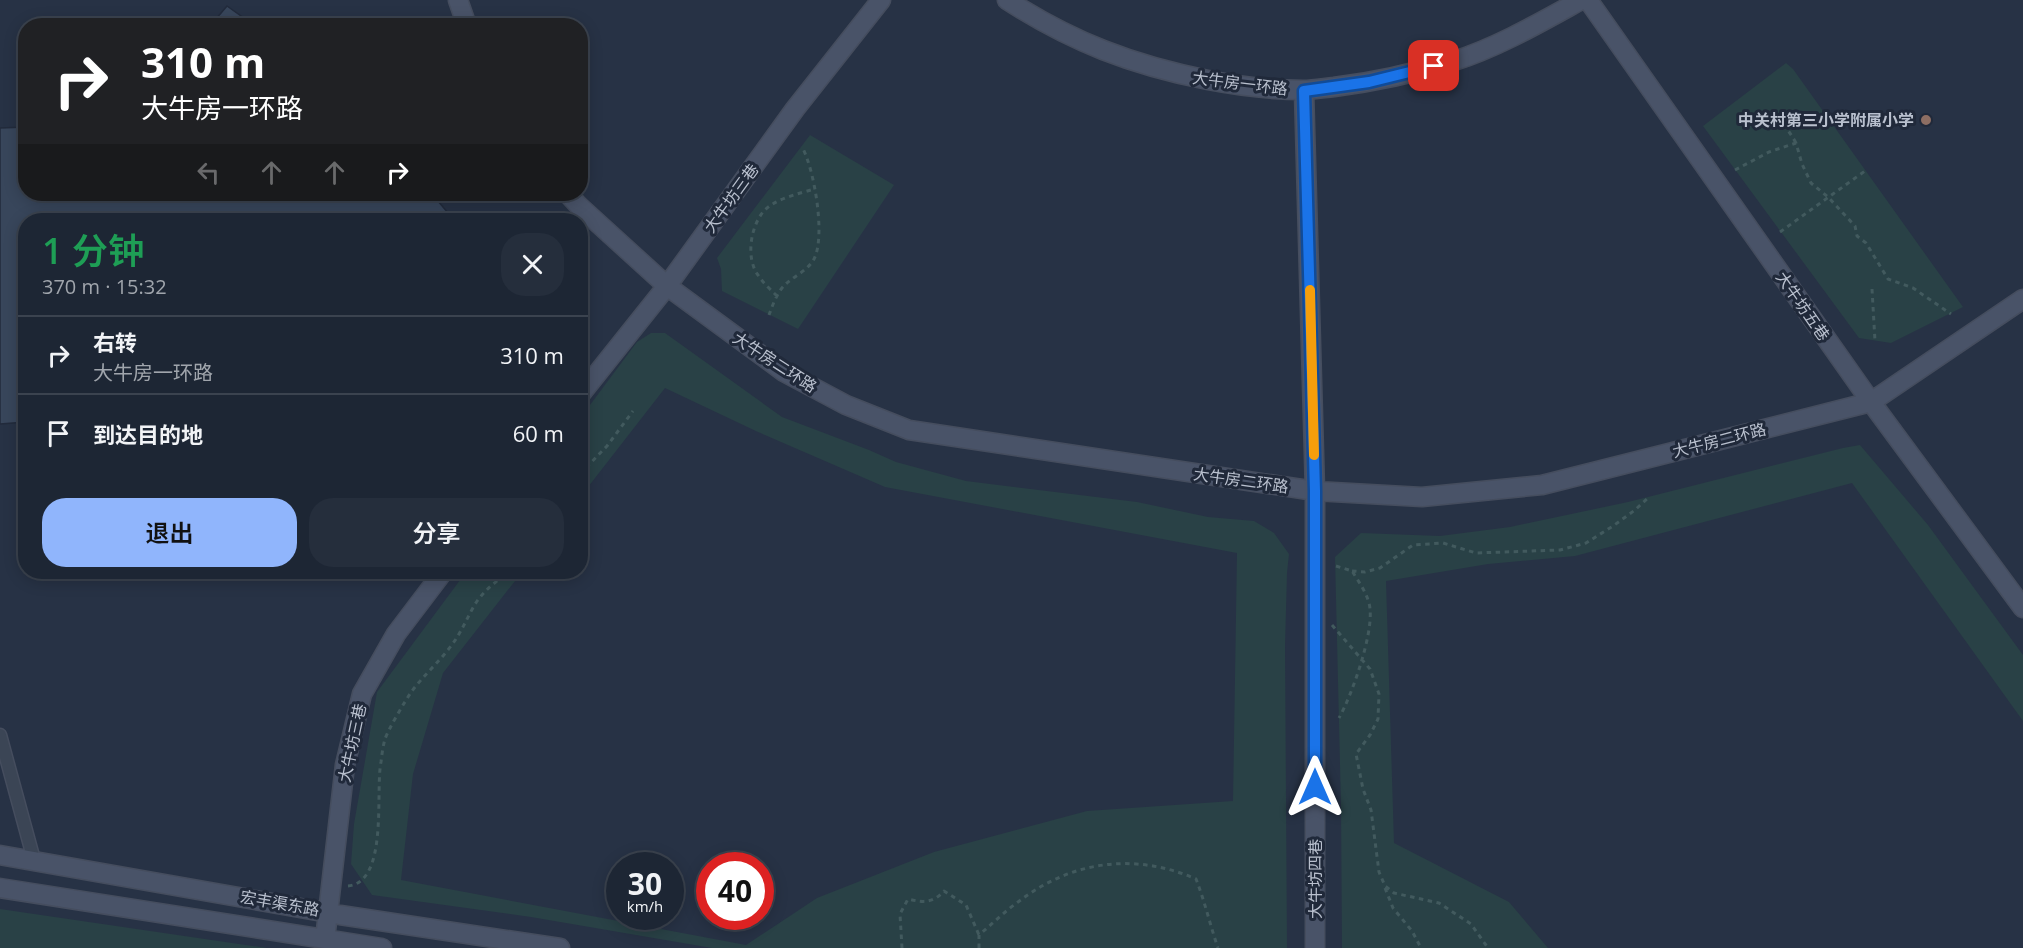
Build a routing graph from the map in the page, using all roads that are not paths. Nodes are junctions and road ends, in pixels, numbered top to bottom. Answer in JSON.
{"nodes":[{"id":1,"x":459,"y":0,"type":"edge"},
{"id":2,"x":881,"y":0,"type":"edge"},
{"id":3,"x":1007,"y":0,"type":"edge"},
{"id":4,"x":1581,"y":0,"type":"edge"},
{"id":5,"x":1588,"y":0,"type":"edge"},
{"id":6,"x":465,"y":18,"type":"edge"},
{"id":7,"x":1304,"y":91,"type":"junction"},
{"id":8,"x":574,"y":201,"type":"edge"},
{"id":9,"x":587,"y":213,"type":"edge"},
{"id":10,"x":588,"y":214,"type":"edge"},
{"id":11,"x":667,"y":286,"type":"junction"},
{"id":12,"x":2023,"y":299,"type":"edge"},
{"id":13,"x":588,"y":385,"type":"edge"},
{"id":14,"x":1871,"y":402,"type":"junction"},
{"id":15,"x":1315,"y":491,"type":"junction"},
{"id":16,"x":438,"y":579,"type":"edge"},
{"id":17,"x":2023,"y":608,"type":"edge"},
{"id":18,"x":0,"y":735,"type":"edge"},
{"id":19,"x":0,"y":855,"type":"edge"},
{"id":20,"x":34,"y":860,"type":"junction"},
{"id":21,"x":0,"y":888,"type":"edge"},
{"id":22,"x":328,"y":912,"type":"junction"},
{"id":23,"x":325,"y":939,"type":"junction"},
{"id":24,"x":382,"y":948,"type":"edge"},
{"id":25,"x":560,"y":948,"type":"edge"},
{"id":26,"x":1315,"y":948,"type":"edge"}],
"edges":[{"from":1,"to":6,"type":"street"},
{"from":2,"to":11,"type":"street","name":"大牛坊三巷"},
{"from":3,"to":7,"type":"street","name":"大牛房一环路"},
{"from":4,"to":7,"type":"street","name":"大牛房一环路"},
{"from":5,"to":14,"type":"street","name":"大牛坊五巷"},
{"from":7,"to":15,"type":"street","name":"大牛坊四巷"},
{"from":8,"to":9,"type":"street","name":"大牛房二环路"},
{"from":10,"to":11,"type":"street","name":"大牛房二环路"},
{"from":11,"to":13,"type":"street","name":"大牛坊三巷"},
{"from":11,"to":15,"type":"street","name":"大牛房二环路"},
{"from":12,"to":14,"type":"street","name":"大牛房二环路"},
{"from":14,"to":15,"type":"street","name":"大牛房二环路"},
{"from":14,"to":17,"type":"street","name":"大牛坊五巷"},
{"from":15,"to":26,"type":"street","name":"大牛坊四巷"},
{"from":16,"to":22,"type":"street","name":"大牛坊三巷"},
{"from":18,"to":20,"type":"street"},
{"from":19,"to":20,"type":"street","name":"宏丰渠东路"},
{"from":20,"to":22,"type":"street","name":"宏丰渠东路"},
{"from":21,"to":23,"type":"street","name":"宏丰渠东路"},
{"from":22,"to":23,"type":"street","name":"大牛坊三巷"},
{"from":22,"to":25,"type":"street","name":"宏丰渠东路"},
{"from":23,"to":24,"type":"street","name":"宏丰渠东路"}]}
